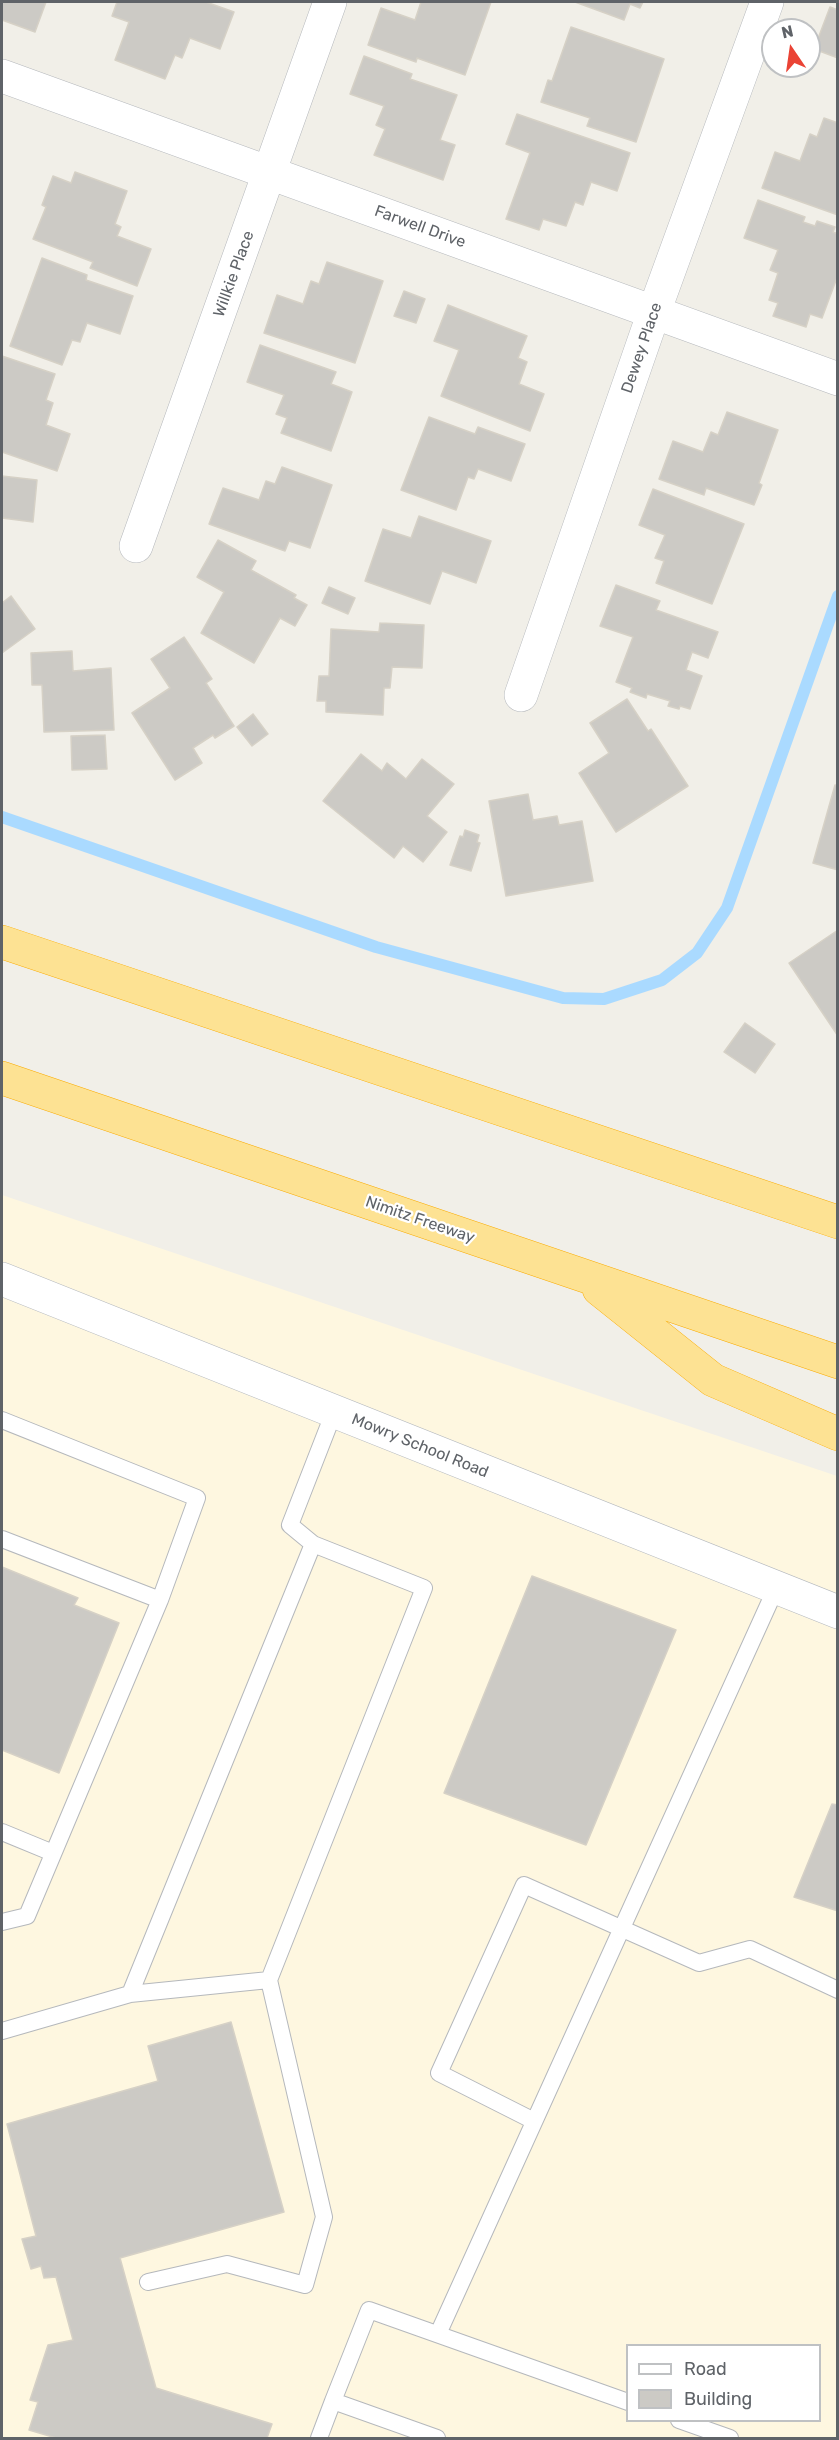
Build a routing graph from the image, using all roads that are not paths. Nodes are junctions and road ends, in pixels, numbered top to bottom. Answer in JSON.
{"nodes":[{"id":1,"x":330,"y":2,"type":"edge"},
{"id":2,"x":767,"y":2,"type":"edge"},
{"id":3,"x":2,"y":76,"type":"edge"},
{"id":4,"x":270,"y":172,"type":"junction"},
{"id":5,"x":654,"y":312,"type":"junction"},
{"id":6,"x":837,"y":379,"type":"edge"},
{"id":7,"x":136,"y":546,"type":"dead end"},
{"id":8,"x":521,"y":695,"type":"dead end"},
{"id":9,"x":2,"y":942,"type":"edge"},
{"id":10,"x":2,"y":1078,"type":"edge"},
{"id":11,"x":837,"y":1221,"type":"edge"},
{"id":12,"x":581,"y":1275,"type":"junction"},
{"id":13,"x":2,"y":1279,"type":"edge"},
{"id":14,"x":837,"y":1362,"type":"edge"},
{"id":15,"x":334,"y":1412,"type":"junction"},
{"id":16,"x":2,"y":1420,"type":"edge"},
{"id":17,"x":837,"y":1434,"type":"edge"},
{"id":18,"x":2,"y":1539,"type":"edge"},
{"id":19,"x":313,"y":1544,"type":"junction"},
{"id":20,"x":776,"y":1588,"type":"junction"},
{"id":21,"x":160,"y":1600,"type":"junction"},
{"id":22,"x":837,"y":1612,"type":"edge"},
{"id":23,"x":2,"y":1832,"type":"edge"},
{"id":24,"x":53,"y":1852,"type":"junction"},
{"id":25,"x":2,"y":1922,"type":"edge"},
{"id":26,"x":622,"y":1927,"type":"junction"},
{"id":27,"x":268,"y":1980,"type":"junction"},
{"id":28,"x":837,"y":1990,"type":"edge"},
{"id":29,"x":130,"y":1994,"type":"junction"},
{"id":30,"x":2,"y":2031,"type":"edge"},
{"id":31,"x":534,"y":2121,"type":"junction"},
{"id":32,"x":148,"y":2282,"type":"dead end"},
{"id":33,"x":438,"y":2334,"type":"junction"},
{"id":34,"x":333,"y":2402,"type":"junction"},
{"id":35,"x":626,"y":2402,"type":"edge"},
{"id":36,"x":682,"y":2422,"type":"edge"},
{"id":37,"x":320,"y":2439,"type":"edge"},
{"id":38,"x":437,"y":2439,"type":"edge"},
{"id":39,"x":730,"y":2439,"type":"edge"}],
"edges":[{"from":1,"to":4,"type":"street","name":"Willkie Place"},
{"from":2,"to":5,"type":"street","name":"Dewey Place"},
{"from":3,"to":4,"type":"street","name":"Farwell Drive"},
{"from":4,"to":5,"type":"street","name":"Farwell Drive"},
{"from":4,"to":7,"type":"street","name":"Willkie Place"},
{"from":5,"to":6,"type":"street","name":"Farwell Drive"},
{"from":5,"to":8,"type":"street","name":"Dewey Place"},
{"from":9,"to":11,"type":"highway"},
{"from":10,"to":12,"type":"highway","name":"Nimitz Freeway"},
{"from":12,"to":14,"type":"highway","name":"Nimitz Freeway"},
{"from":12,"to":17,"type":"highway"},
{"from":13,"to":15,"type":"street","name":"Mowry School Road"},
{"from":15,"to":19,"type":"lane"},
{"from":15,"to":20,"type":"street","name":"Mowry School Road"},
{"from":16,"to":21,"type":"lane"},
{"from":18,"to":21,"type":"lane"},
{"from":19,"to":27,"type":"lane"},
{"from":19,"to":29,"type":"lane"},
{"from":20,"to":22,"type":"street","name":"Mowry School Road"},
{"from":20,"to":26,"type":"lane"},
{"from":21,"to":24,"type":"lane"},
{"from":23,"to":24,"type":"lane"},
{"from":24,"to":25,"type":"lane"},
{"from":26,"to":28,"type":"lane"},
{"from":26,"to":31,"type":"lane"},
{"from":26,"to":31,"type":"lane"},
{"from":27,"to":29,"type":"lane"},
{"from":27,"to":32,"type":"lane"},
{"from":29,"to":30,"type":"lane"},
{"from":31,"to":33,"type":"lane"},
{"from":33,"to":34,"type":"lane"},
{"from":33,"to":35,"type":"lane"},
{"from":34,"to":37,"type":"lane"},
{"from":34,"to":38,"type":"lane"},
{"from":36,"to":39,"type":"lane"}]}
